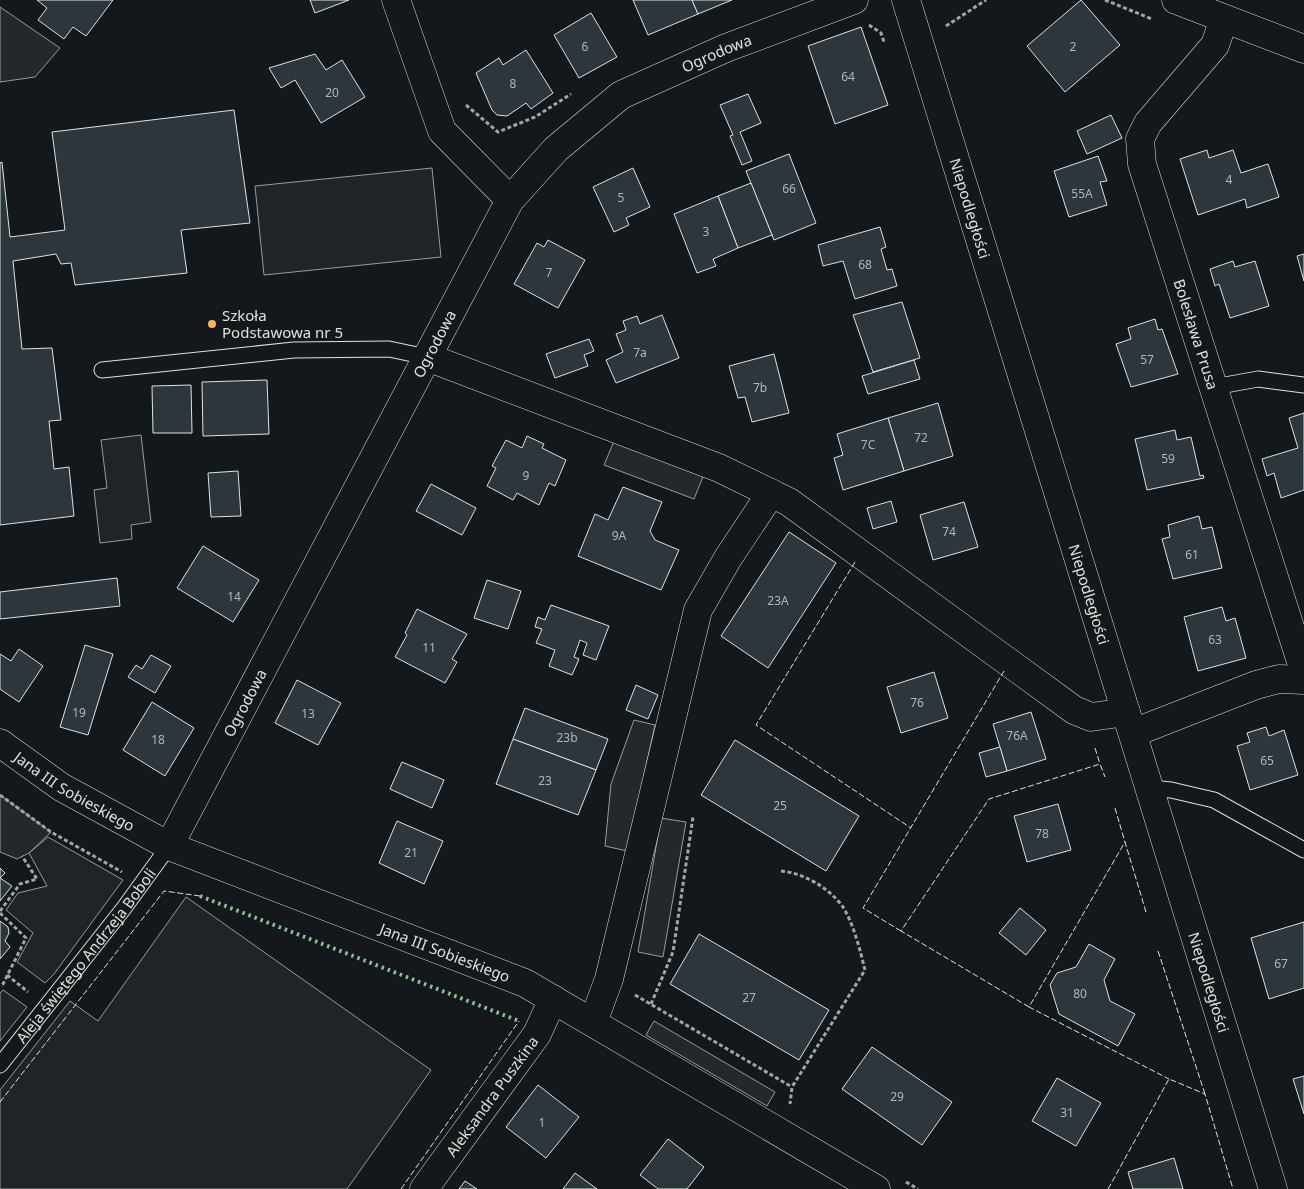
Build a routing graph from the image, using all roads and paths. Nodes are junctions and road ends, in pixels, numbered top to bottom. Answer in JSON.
{"nodes":[{"id":1,"x":396,"y":0,"type":"edge"},
{"id":2,"x":906,"y":0,"type":"edge"},
{"id":3,"x":1188,"y":2,"type":"edge"},
{"id":4,"x":858,"y":11,"type":"edge"},
{"id":5,"x":1224,"y":19,"type":"junction"},
{"id":6,"x":1304,"y":49,"type":"edge"},
{"id":7,"x":888,"y":51,"type":"dead end"},
{"id":8,"x":574,"y":92,"type":"dead end"},
{"id":9,"x":462,"y":96,"type":"dead end"},
{"id":10,"x":510,"y":200,"type":"junction"},
{"id":11,"x":426,"y":357,"type":"junction"},
{"id":12,"x":102,"y":370,"type":"dead end"},
{"id":13,"x":1304,"y":385,"type":"edge"},
{"id":14,"x":1214,"y":387,"type":"junction"},
{"id":15,"x":771,"y":493,"type":"junction"},
{"id":16,"x":1304,"y":671,"type":"edge"},
{"id":17,"x":1304,"y":680,"type":"edge"},
{"id":18,"x":1130,"y":722,"type":"junction"},
{"id":19,"x":0,"y":743,"type":"edge"},
{"id":20,"x":1150,"y":788,"type":"junction"},
{"id":21,"x":693,"y":817,"type":"dead end"},
{"id":22,"x":169,"y":846,"type":"junction"},
{"id":23,"x":1304,"y":850,"type":"edge"},
{"id":24,"x":22,"y":856,"type":"dead end"},
{"id":25,"x":781,"y":871,"type":"dead end"},
{"id":26,"x":0,"y":912,"type":"edge"},
{"id":27,"x":0,"y":986,"type":"edge"},
{"id":28,"x":553,"y":999,"type":"junction"},
{"id":29,"x":652,"y":1004,"type":"dead end"},
{"id":30,"x":592,"y":1022,"type":"junction"},
{"id":31,"x":0,"y":1065,"type":"edge"},
{"id":32,"x":789,"y":1112,"type":"dead end"},
{"id":33,"x":901,"y":1179,"type":"dead end"},
{"id":34,"x":424,"y":1189,"type":"edge"},
{"id":35,"x":876,"y":1189,"type":"edge"},
{"id":36,"x":918,"y":1189,"type":"edge"},
{"id":37,"x":1273,"y":1189,"type":"edge"}],
"edges":[{"from":1,"to":10,"type":"street"},
{"from":2,"to":18,"type":"street","name":"Niepodległości"},
{"from":3,"to":5,"type":"street"},
{"from":4,"to":7,"type":"path"},
{"from":4,"to":10,"type":"street","name":"Ogrodowa"},
{"from":5,"to":6,"type":"street"},
{"from":5,"to":14,"type":"street","name":"Bolesława Prusa"},
{"from":8,"to":9,"type":"path"},
{"from":10,"to":11,"type":"street","name":"Ogrodowa"},
{"from":11,"to":12,"type":"lane"},
{"from":11,"to":15,"type":"street"},
{"from":11,"to":22,"type":"street","name":"Ogrodowa"},
{"from":13,"to":14,"type":"lane"},
{"from":14,"to":16,"type":"street","name":"Bolesława Prusa"},
{"from":15,"to":18,"type":"street"},
{"from":15,"to":30,"type":"street"},
{"from":17,"to":18,"type":"street"},
{"from":18,"to":20,"type":"street","name":"Niepodległości"},
{"from":19,"to":22,"type":"street","name":"Jana III Sobieskiego"},
{"from":20,"to":23,"type":"lane"},
{"from":20,"to":37,"type":"street","name":"Niepodległości"},
{"from":21,"to":29,"type":"path"},
{"from":22,"to":28,"type":"street","name":"Jana III Sobieskiego"},
{"from":22,"to":31,"type":"lane","name":"Aleja świętego Andrzeja Boboli"},
{"from":24,"to":26,"type":"path"},
{"from":25,"to":32,"type":"path"},
{"from":26,"to":27,"type":"path"},
{"from":28,"to":30,"type":"street","name":"Jana III Sobieskiego"},
{"from":28,"to":34,"type":"street","name":"Aleksandra Puszkina"},
{"from":30,"to":35,"type":"street","name":"Jana III Sobieskiego"},
{"from":33,"to":36,"type":"path"}]}
